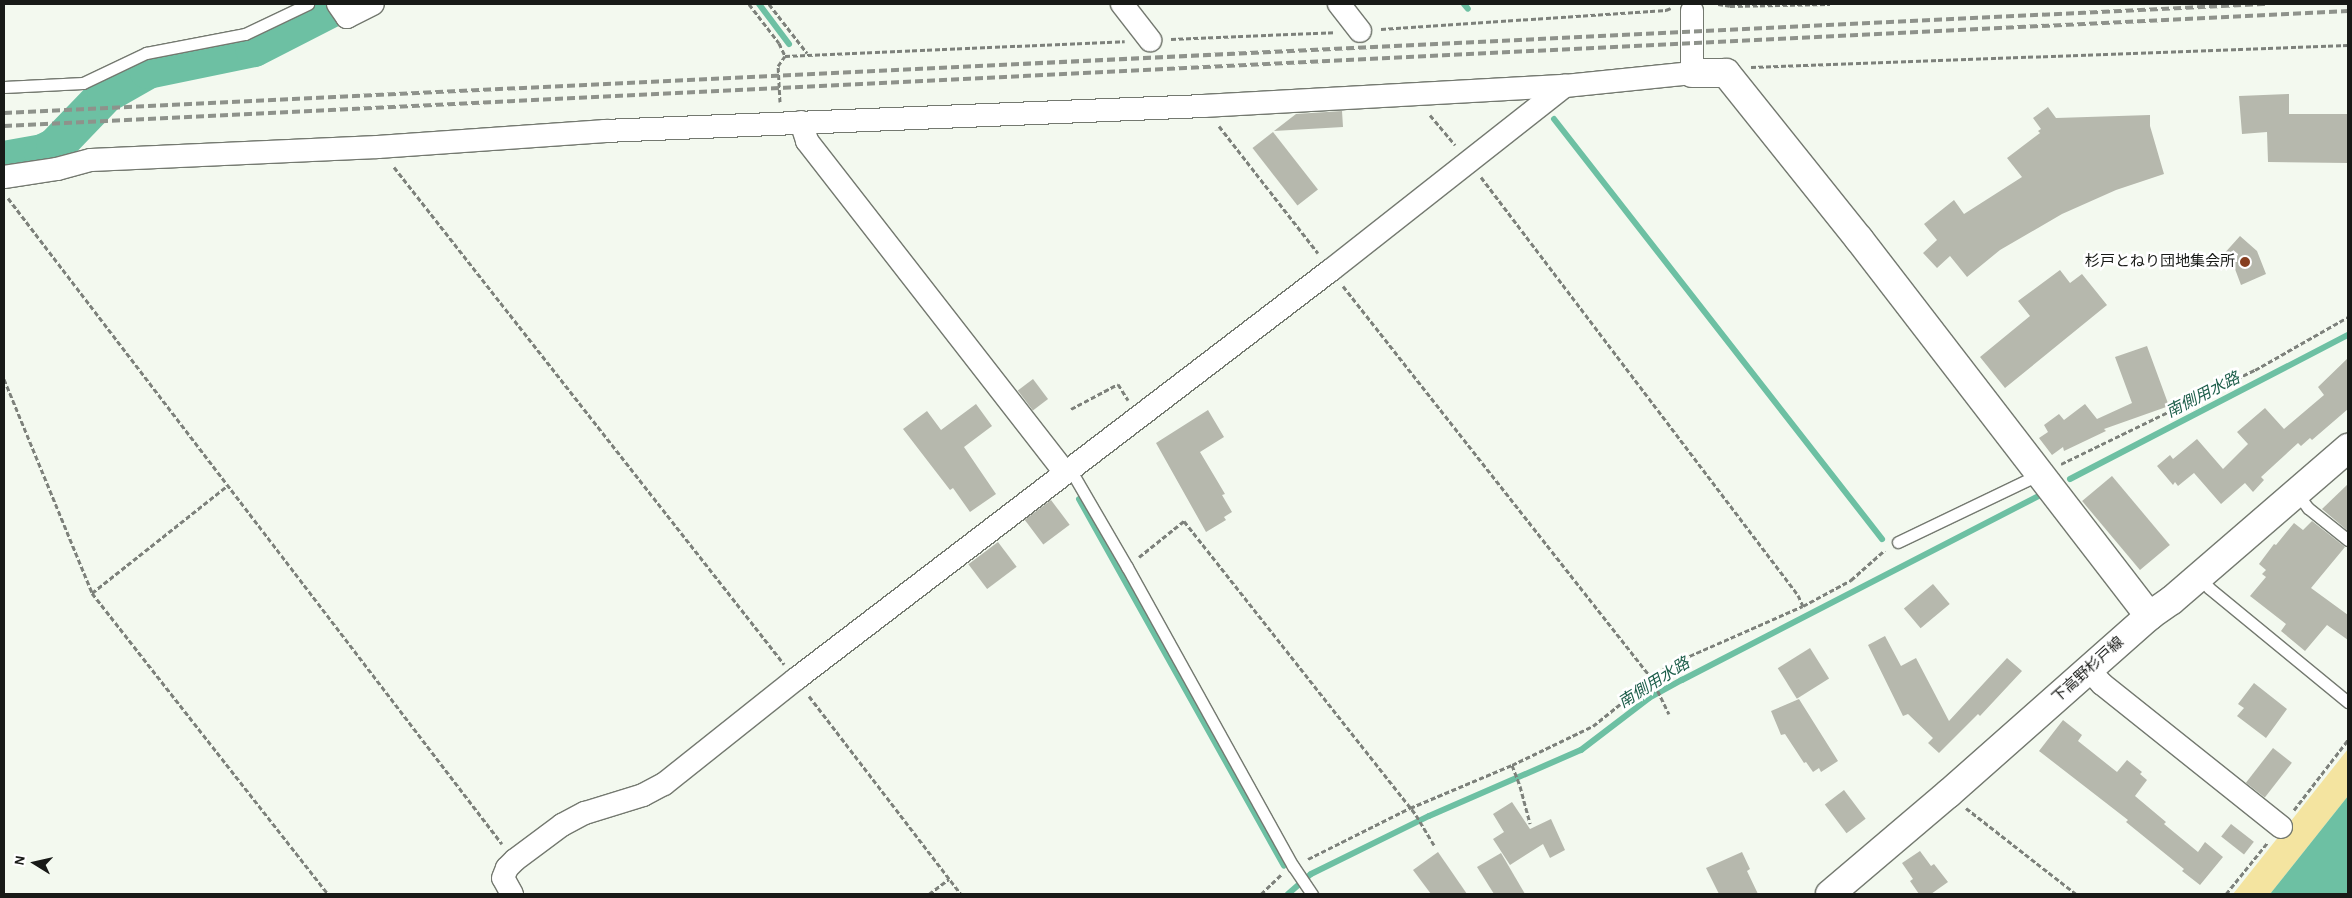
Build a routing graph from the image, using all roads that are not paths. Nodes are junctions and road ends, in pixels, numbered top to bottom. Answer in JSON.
{"nodes":[{"id":1,"x":308,"y":4,"type":"edge"},
{"id":2,"x":338,"y":4,"type":"edge"},
{"id":3,"x":373,"y":4,"type":"edge"},
{"id":4,"x":1122,"y":4,"type":"edge"},
{"id":5,"x":1339,"y":4,"type":"edge"},
{"id":6,"x":1689,"y":6,"type":"edge"},
{"id":7,"x":1360,"y":31,"type":"road end"},
{"id":8,"x":1150,"y":40,"type":"road end"},
{"id":9,"x":1692,"y":73,"type":"junction"},
{"id":10,"x":1566,"y":86,"type":"junction"},
{"id":11,"x":4,"y":87,"type":"edge"},
{"id":12,"x":791,"y":122,"type":"junction"},
{"id":13,"x":6,"y":187,"type":"edge"},
{"id":14,"x":2348,"y":448,"type":"edge"},
{"id":15,"x":1067,"y":471,"type":"junction"},
{"id":16,"x":2040,"y":474,"type":"junction"},
{"id":17,"x":2297,"y":493,"type":"junction"},
{"id":18,"x":2348,"y":540,"type":"edge"},
{"id":19,"x":1898,"y":542,"type":"road end"},
{"id":20,"x":2199,"y":576,"type":"junction"},
{"id":21,"x":2149,"y":616,"type":"junction"},
{"id":22,"x":2089,"y":670,"type":"junction"},
{"id":23,"x":2348,"y":702,"type":"edge"},
{"id":24,"x":2281,"y":827,"type":"dead end"},
{"id":25,"x":1310,"y":892,"type":"edge"},
{"id":26,"x":512,"y":894,"type":"edge"},
{"id":27,"x":1830,"y":894,"type":"edge"}],
"edges":[{"from":1,"to":11,"type":"lane"},
{"from":2,"to":3,"type":"street"},
{"from":4,"to":8,"type":"street"},
{"from":5,"to":7,"type":"street"},
{"from":6,"to":9,"type":"street"},
{"from":9,"to":10,"type":"street"},
{"from":9,"to":16,"type":"street"},
{"from":10,"to":12,"type":"street"},
{"from":10,"to":15,"type":"street"},
{"from":12,"to":13,"type":"street"},
{"from":12,"to":15,"type":"street"},
{"from":14,"to":17,"type":"street","name":"下高野杉戸線"},
{"from":15,"to":25,"type":"lane"},
{"from":15,"to":26,"type":"street"},
{"from":16,"to":19,"type":"lane"},
{"from":16,"to":21,"type":"street"},
{"from":17,"to":18,"type":"lane"},
{"from":17,"to":20,"type":"street","name":"下高野杉戸線"},
{"from":20,"to":21,"type":"street","name":"下高野杉戸線"},
{"from":20,"to":23,"type":"lane"},
{"from":21,"to":22,"type":"street","name":"下高野杉戸線"},
{"from":22,"to":24,"type":"street"},
{"from":22,"to":27,"type":"street","name":"下高野杉戸線"}]}
